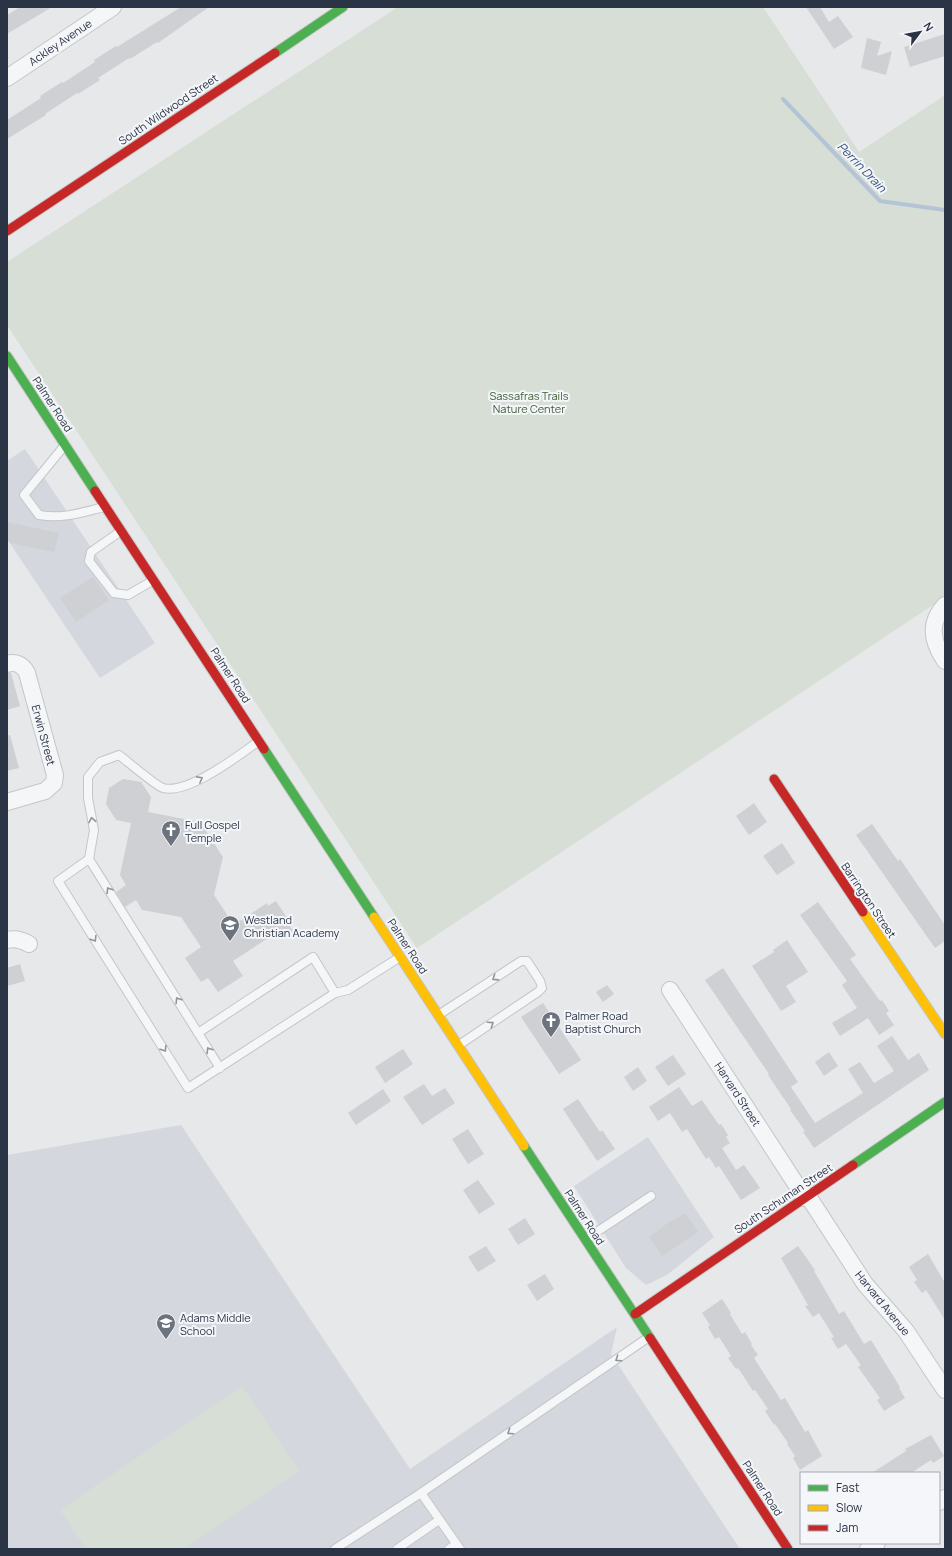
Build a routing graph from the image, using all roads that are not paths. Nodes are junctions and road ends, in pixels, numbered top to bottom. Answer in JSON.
{"nodes":[{"id":1,"x":113,"y":7,"type":"edge"},
{"id":2,"x":343,"y":7,"type":"edge"},
{"id":3,"x":7,"y":78,"type":"edge"},
{"id":4,"x":7,"y":231,"type":"edge"},
{"id":5,"x":7,"y":356,"type":"edge"},
{"id":6,"x":65,"y":444,"type":"junction"},
{"id":7,"x":106,"y":506,"type":"junction"},
{"id":8,"x":122,"y":530,"type":"junction"},
{"id":9,"x":154,"y":580,"type":"junction"},
{"id":10,"x":945,"y":605,"type":"edge"},
{"id":11,"x":945,"y":661,"type":"edge"},
{"id":12,"x":14,"y":664,"type":"edge"},
{"id":13,"x":259,"y":741,"type":"junction"},
{"id":14,"x":774,"y":779,"type":"dead end"},
{"id":15,"x":8,"y":801,"type":"edge"},
{"id":16,"x":89,"y":859,"type":"junction"},
{"id":17,"x":7,"y":940,"type":"edge"},
{"id":18,"x":29,"y":944,"type":"dead end"},
{"id":19,"x":400,"y":956,"type":"junction"},
{"id":20,"x":670,"y":990,"type":"dead end"},
{"id":21,"x":335,"y":993,"type":"junction"},
{"id":22,"x":438,"y":1015,"type":"junction"},
{"id":23,"x":198,"y":1033,"type":"junction"},
{"id":24,"x":945,"y":1034,"type":"edge"},
{"id":25,"x":458,"y":1045,"type":"junction"},
{"id":26,"x":220,"y":1068,"type":"junction"},
{"id":27,"x":945,"y":1102,"type":"edge"},
{"id":28,"x":651,"y":1196,"type":"dead end"},
{"id":29,"x":806,"y":1197,"type":"junction"},
{"id":30,"x":585,"y":1239,"type":"junction"},
{"id":31,"x":635,"y":1314,"type":"junction"},
{"id":32,"x":650,"y":1337,"type":"junction"},
{"id":33,"x":945,"y":1390,"type":"edge"},
{"id":34,"x":421,"y":1493,"type":"junction"},
{"id":35,"x":439,"y":1520,"type":"junction"},
{"id":36,"x":455,"y":1547,"type":"edge"},
{"id":37,"x":335,"y":1549,"type":"edge"},
{"id":38,"x":397,"y":1549,"type":"edge"},
{"id":39,"x":788,"y":1549,"type":"edge"}],
"edges":[{"from":1,"to":3,"type":"street","name":"Ackley Avenue"},
{"from":2,"to":4,"type":"street","name":"South Wildwood Street"},
{"from":5,"to":6,"type":"street","name":"Palmer Road"},
{"from":6,"to":7,"type":"street","name":"Palmer Road"},
{"from":6,"to":7,"type":"lane"},
{"from":7,"to":8,"type":"street","name":"Palmer Road"},
{"from":8,"to":9,"type":"street","name":"Palmer Road"},
{"from":8,"to":9,"type":"lane"},
{"from":9,"to":13,"type":"street","name":"Palmer Road"},
{"from":10,"to":11,"type":"street"},
{"from":12,"to":15,"type":"street","name":"Erwin Street"},
{"from":16,"to":13,"type":"lane","one_way":true},
{"from":13,"to":19,"type":"street","name":"Palmer Road"},
{"from":14,"to":24,"type":"street","name":"Barrington Street"},
{"from":23,"to":16,"type":"lane","one_way":true},
{"from":16,"to":26,"type":"lane","one_way":true},
{"from":17,"to":18,"type":"street"},
{"from":19,"to":21,"type":"lane"},
{"from":19,"to":22,"type":"street","name":"Palmer Road"},
{"from":20,"to":29,"type":"street","name":"Harvard Street"},
{"from":21,"to":23,"type":"lane"},
{"from":21,"to":26,"type":"lane"},
{"from":22,"to":25,"type":"street","name":"Palmer Road"},
{"from":25,"to":22,"type":"lane","one_way":true},
{"from":26,"to":23,"type":"lane","one_way":true},
{"from":25,"to":30,"type":"street","name":"Palmer Road"},
{"from":27,"to":29,"type":"street","name":"South Schuman Street"},
{"from":28,"to":30,"type":"lane"},
{"from":29,"to":31,"type":"street","name":"South Schuman Street"},
{"from":29,"to":33,"type":"street","name":"Harvard Avenue"},
{"from":30,"to":31,"type":"street","name":"Palmer Road"},
{"from":31,"to":32,"type":"street","name":"Palmer Road"},
{"from":32,"to":34,"type":"lane","one_way":true},
{"from":32,"to":39,"type":"street","name":"Palmer Road"},
{"from":34,"to":35,"type":"lane"},
{"from":34,"to":37,"type":"lane"},
{"from":35,"to":36,"type":"lane"},
{"from":35,"to":38,"type":"lane"}]}
